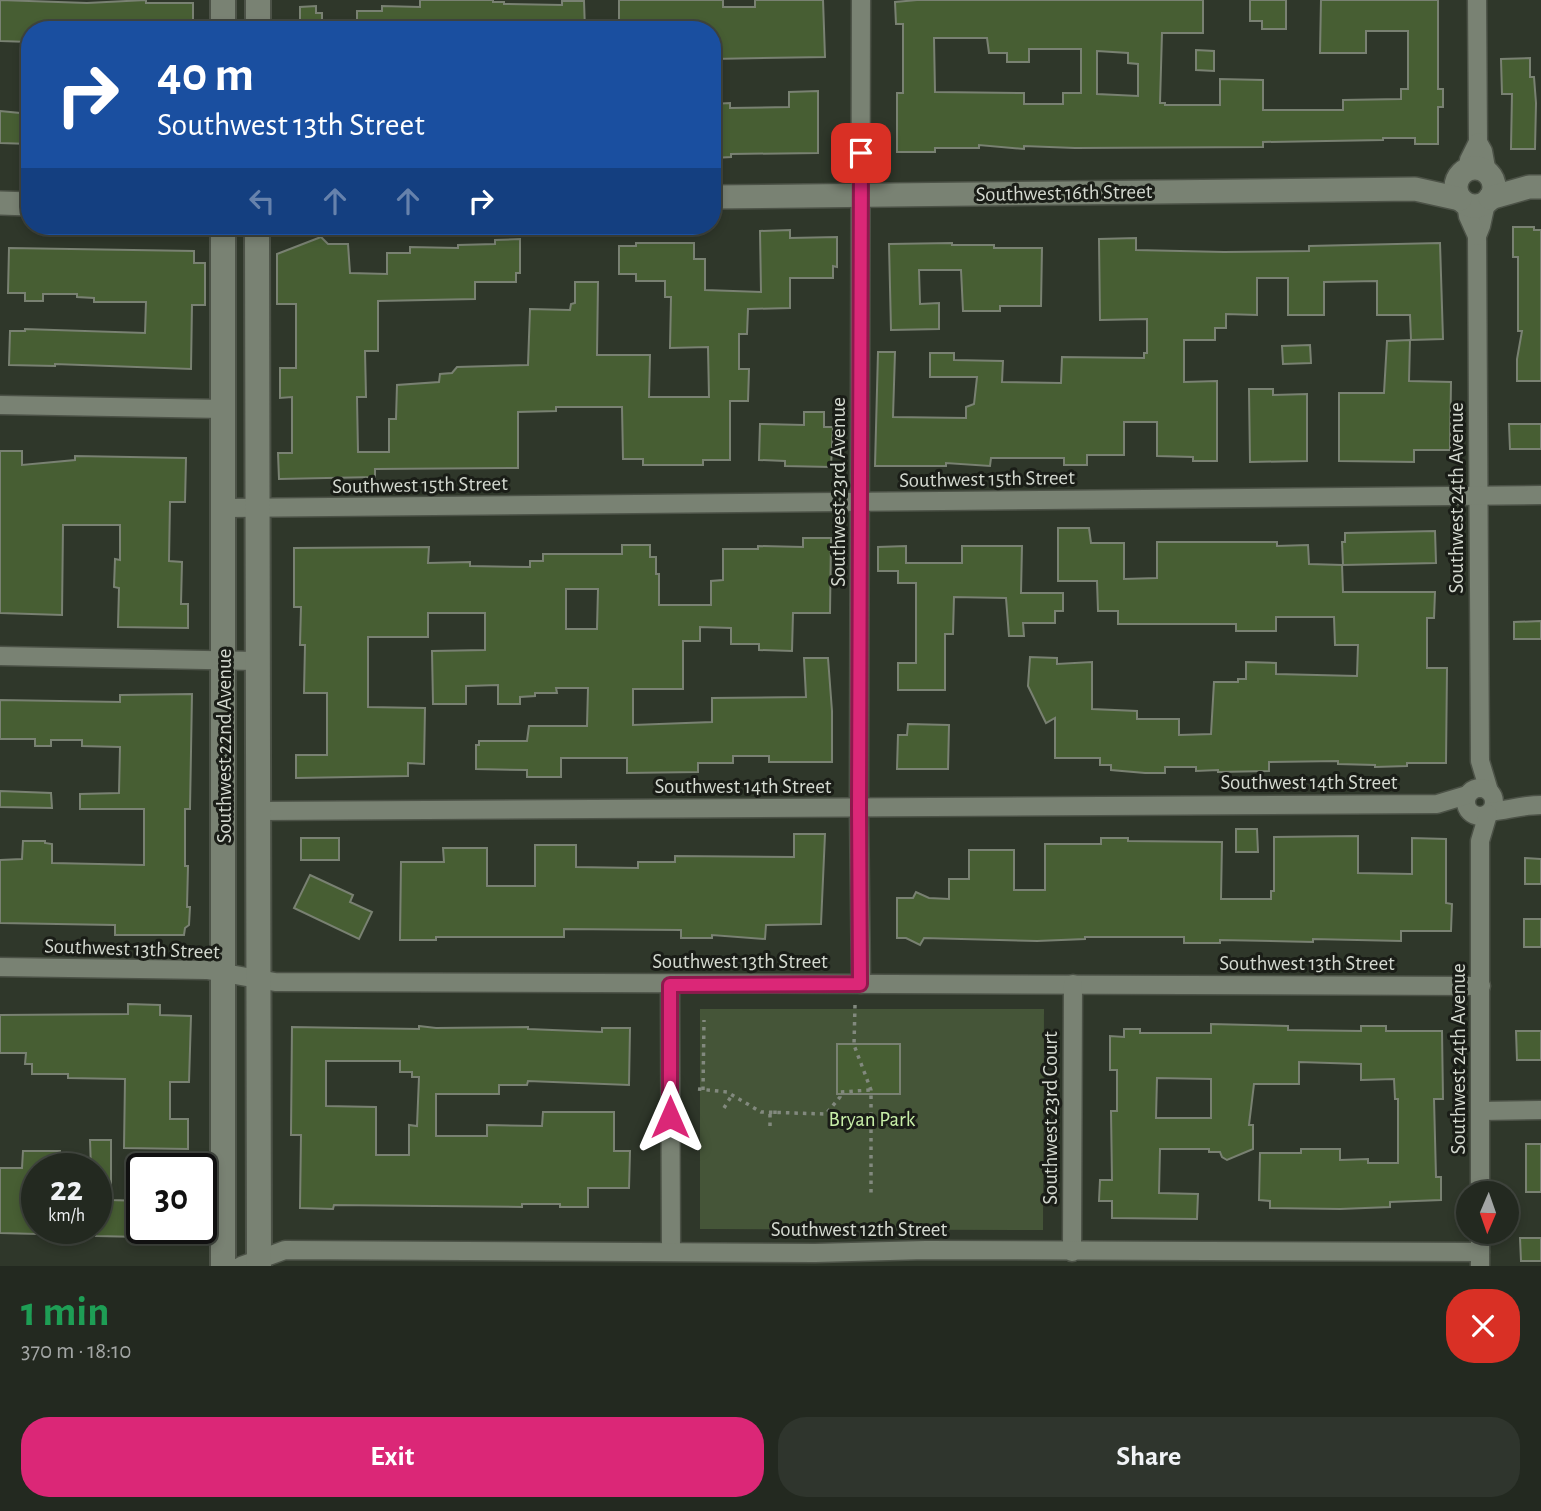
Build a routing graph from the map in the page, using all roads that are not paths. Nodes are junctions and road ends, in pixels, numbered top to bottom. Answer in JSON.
{"nodes":[{"id":1,"x":223,"y":0,"type":"edge"},
{"id":2,"x":258,"y":0,"type":"edge"},
{"id":3,"x":861,"y":0,"type":"edge"},
{"id":4,"x":1477,"y":0,"type":"edge"},
{"id":5,"x":223,"y":21,"type":"edge"},
{"id":6,"x":258,"y":21,"type":"edge"},
{"id":7,"x":1476,"y":187,"type":"junction"},
{"id":8,"x":1535,"y":187,"type":"edge"},
{"id":9,"x":860,"y":195,"type":"junction"},
{"id":10,"x":721,"y":197,"type":"edge"},
{"id":11,"x":0,"y":204,"type":"edge"},
{"id":12,"x":21,"y":204,"type":"edge"},
{"id":13,"x":223,"y":235,"type":"edge"},
{"id":14,"x":257,"y":235,"type":"edge"},
{"id":15,"x":0,"y":405,"type":"edge"},
{"id":16,"x":224,"y":409,"type":"junction"},
{"id":17,"x":1541,"y":495,"type":"edge"},
{"id":18,"x":1480,"y":496,"type":"junction"},
{"id":19,"x":861,"y":503,"type":"junction"},
{"id":20,"x":224,"y":508,"type":"junction"},
{"id":21,"x":258,"y":509,"type":"junction"},
{"id":22,"x":0,"y":656,"type":"edge"},
{"id":23,"x":224,"y":660,"type":"junction"},
{"id":24,"x":258,"y":661,"type":"junction"},
{"id":25,"x":1479,"y":803,"type":"junction"},
{"id":26,"x":1541,"y":805,"type":"edge"},
{"id":27,"x":859,"y":808,"type":"junction"},
{"id":28,"x":258,"y":811,"type":"junction"},
{"id":29,"x":0,"y":967,"type":"edge"},
{"id":30,"x":224,"y":974,"type":"junction"},
{"id":31,"x":258,"y":980,"type":"junction"},
{"id":32,"x":860,"y":984,"type":"junction"},
{"id":33,"x":1073,"y":984,"type":"junction"},
{"id":34,"x":670,"y":985,"type":"junction"},
{"id":35,"x":1481,"y":986,"type":"junction"},
{"id":36,"x":1541,"y":1110,"type":"edge"},
{"id":37,"x":1480,"y":1111,"type":"junction"},
{"id":38,"x":1480,"y":1181,"type":"edge"},
{"id":39,"x":671,"y":1251,"type":"junction"},
{"id":40,"x":1072,"y":1252,"type":"junction"},
{"id":41,"x":871,"y":1259,"type":"edge"},
{"id":42,"x":1480,"y":1259,"type":"edge"},
{"id":43,"x":253,"y":1264,"type":"edge"},
{"id":44,"x":223,"y":1266,"type":"edge"}],
"edges":[{"from":1,"to":5,"type":"main road"},
{"from":2,"to":6,"type":"main road"},
{"from":3,"to":9,"type":"street","name":"Southwest 23rd Avenue"},
{"from":4,"to":7,"type":"street","name":"Southwest 24th Avenue"},
{"from":7,"to":8,"type":"street","name":"Southwest 16th Street"},
{"from":7,"to":9,"type":"street","name":"Southwest 16th Street"},
{"from":7,"to":18,"type":"street","name":"Southwest 24th Avenue"},
{"from":9,"to":10,"type":"street","name":"Southwest 16th Street"},
{"from":9,"to":19,"type":"street","name":"Southwest 23rd Avenue"},
{"from":11,"to":12,"type":"street"},
{"from":13,"to":16,"type":"main road","name":"Southwest 22nd Avenue"},
{"from":14,"to":21,"type":"main road","name":"Southwest 22nd Avenue"},
{"from":15,"to":16,"type":"street"},
{"from":16,"to":20,"type":"main road","name":"Southwest 22nd Avenue"},
{"from":17,"to":18,"type":"street","name":"Southwest 15th Street"},
{"from":18,"to":19,"type":"street","name":"Southwest 15th Street"},
{"from":18,"to":25,"type":"street","name":"Southwest 24th Avenue"},
{"from":19,"to":21,"type":"street","name":"Southwest 15th Street"},
{"from":19,"to":27,"type":"street","name":"Southwest 23rd Avenue"},
{"from":20,"to":21,"type":"street","name":"Southwest 15th Street"},
{"from":20,"to":23,"type":"main road","name":"Southwest 22nd Avenue"},
{"from":21,"to":24,"type":"main road","name":"Southwest 22nd Avenue"},
{"from":22,"to":23,"type":"street"},
{"from":23,"to":24,"type":"street"},
{"from":23,"to":30,"type":"main road","name":"Southwest 22nd Avenue"},
{"from":24,"to":28,"type":"main road","name":"Southwest 22nd Avenue"},
{"from":25,"to":26,"type":"street","name":"Southwest 14th Street"},
{"from":25,"to":27,"type":"street","name":"Southwest 14th Street"},
{"from":25,"to":35,"type":"street","name":"Southwest 24th Avenue"},
{"from":27,"to":28,"type":"street","name":"Southwest 14th Street"},
{"from":27,"to":32,"type":"street","name":"Southwest 23rd Avenue"},
{"from":28,"to":31,"type":"main road","name":"Southwest 22nd Avenue"},
{"from":29,"to":30,"type":"street","name":"Southwest 13th Street"},
{"from":30,"to":31,"type":"street","name":"Southwest 13th Street"},
{"from":30,"to":44,"type":"main road","name":"Southwest 22nd Avenue"},
{"from":31,"to":34,"type":"street","name":"Southwest 13th Street"},
{"from":31,"to":43,"type":"main road","name":"Southwest 22nd Avenue"},
{"from":32,"to":33,"type":"street","name":"Southwest 13th Street"},
{"from":32,"to":34,"type":"street","name":"Southwest 13th Street"},
{"from":33,"to":35,"type":"street","name":"Southwest 13th Street"},
{"from":33,"to":40,"type":"street","name":"Southwest 23rd Court"},
{"from":34,"to":39,"type":"street"},
{"from":35,"to":37,"type":"street","name":"Southwest 24th Avenue"},
{"from":36,"to":37,"type":"street"},
{"from":37,"to":38,"type":"street","name":"Southwest 24th Avenue"},
{"from":39,"to":41,"type":"street","name":"Southwest 12th Street"},
{"from":39,"to":43,"type":"street","name":"Southwest 12th Street"},
{"from":40,"to":41,"type":"street","name":"Southwest 12th Street"},
{"from":40,"to":42,"type":"street","name":"Southwest 12th Street"}]}
